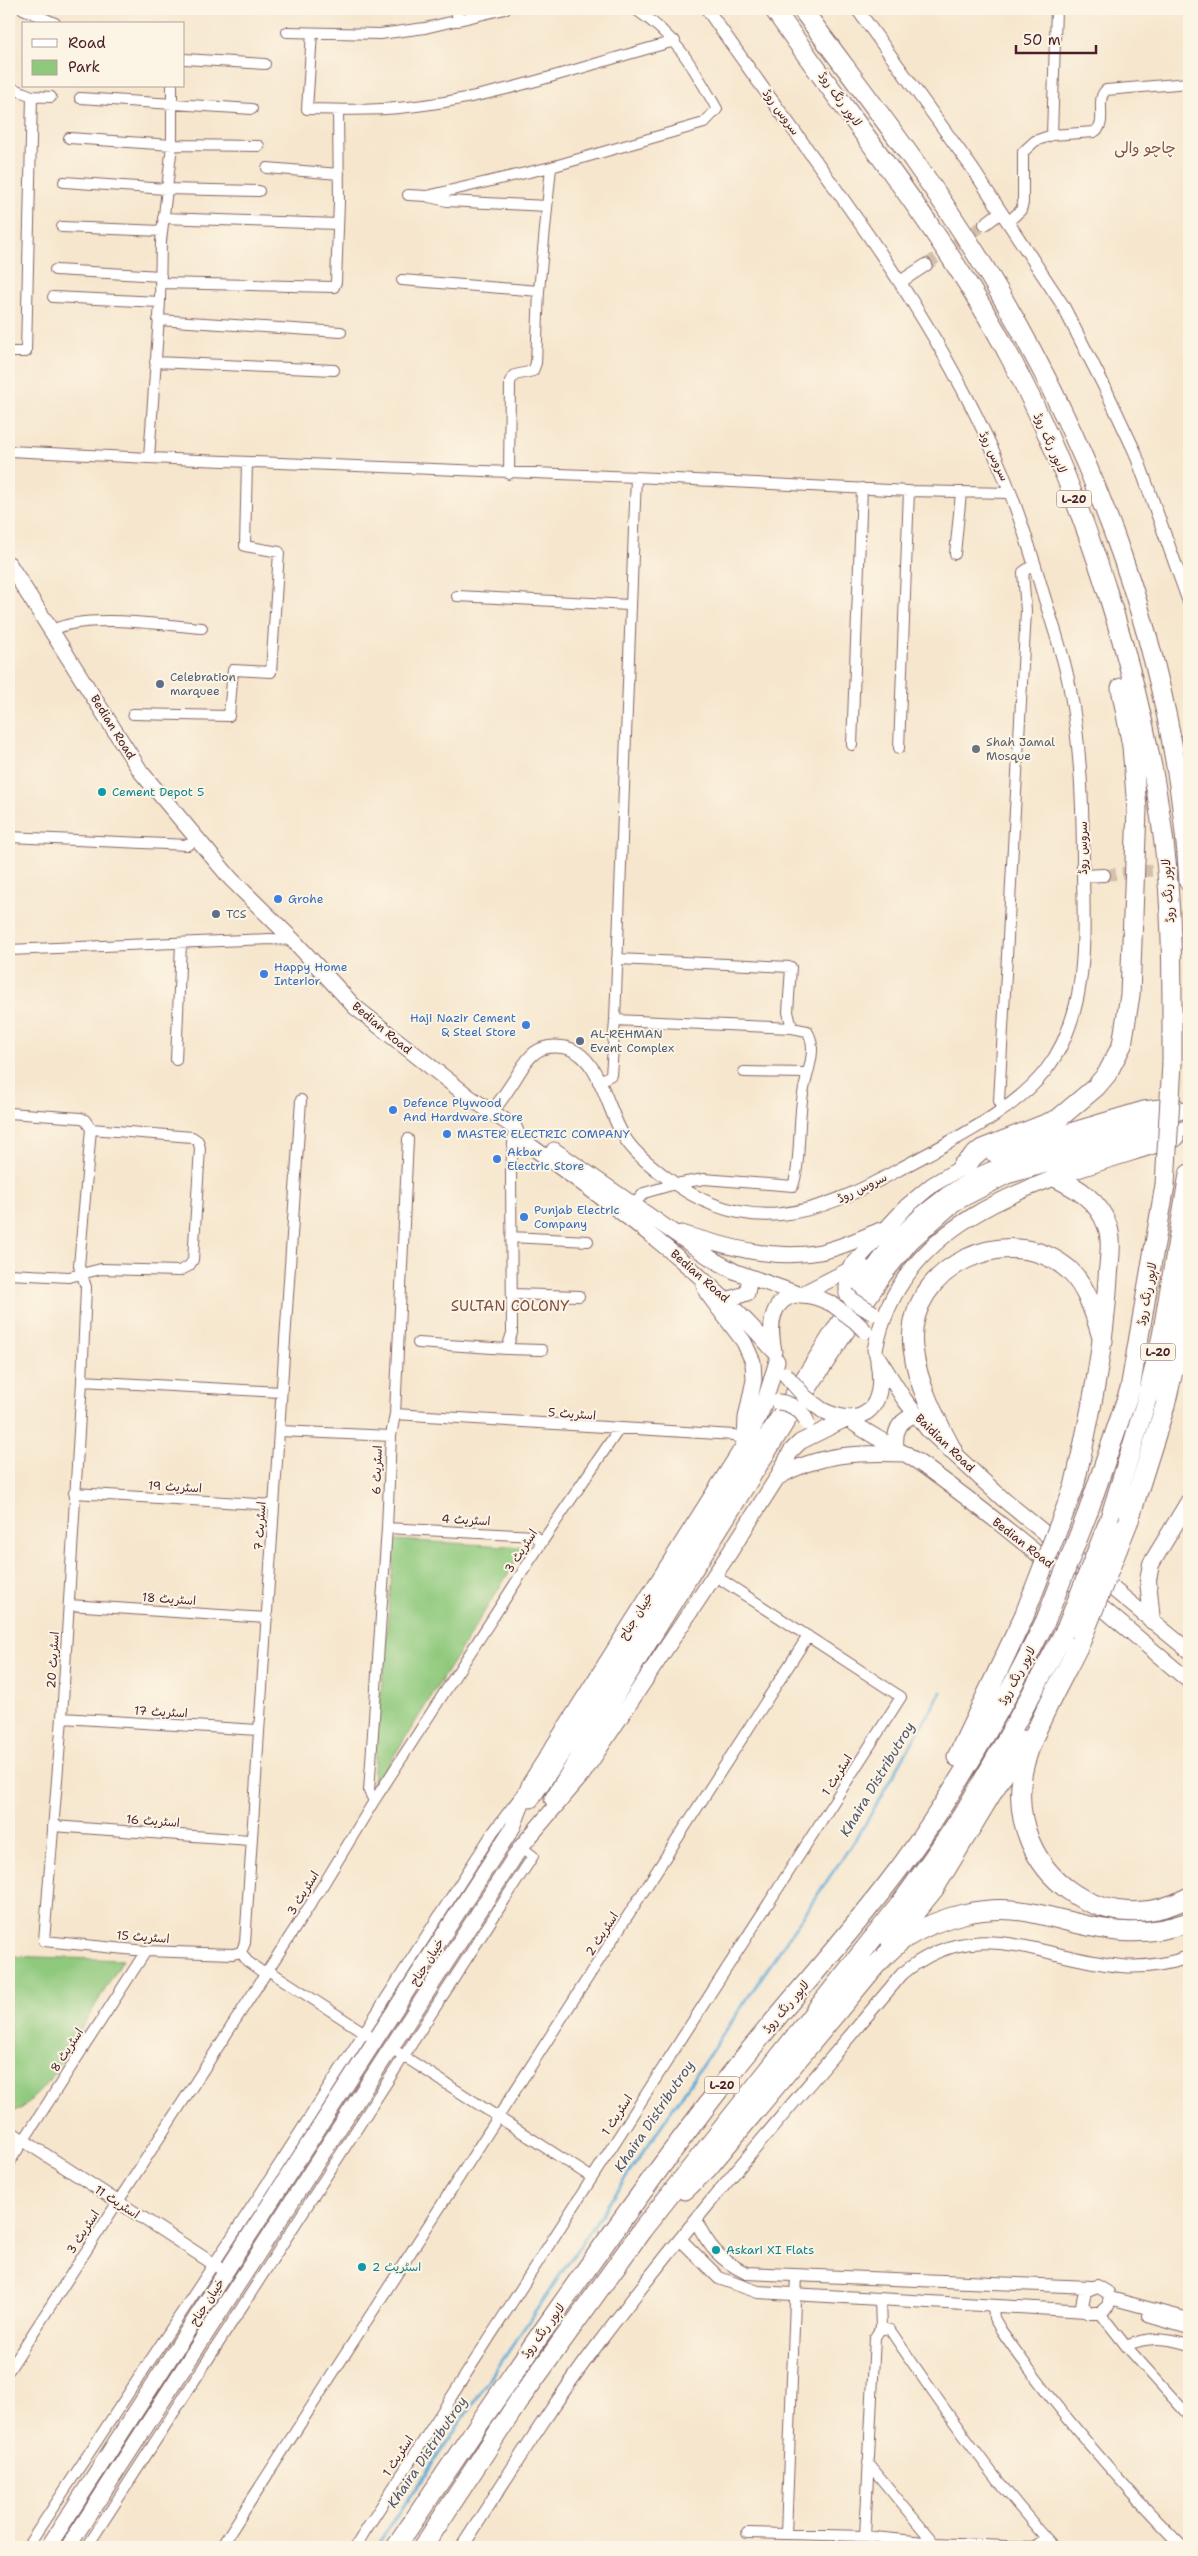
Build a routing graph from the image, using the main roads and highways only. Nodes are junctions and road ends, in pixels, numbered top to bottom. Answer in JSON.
{"nodes":[{"id":1,"x":774,"y":9,"type":"edge"},
{"id":2,"x":802,"y":9,"type":"edge"},
{"id":3,"x":9,"y":564,"type":"edge"},
{"id":4,"x":1109,"y":598,"type":"junction"},
{"id":5,"x":1174,"y":748,"type":"junction"},
{"id":6,"x":1189,"y":780,"type":"edge"},
{"id":7,"x":1189,"y":882,"type":"edge"},
{"id":8,"x":1189,"y":1103,"type":"edge"},
{"id":9,"x":1189,"y":1109,"type":"edge"},
{"id":10,"x":1189,"y":1128,"type":"edge"},
{"id":11,"x":1189,"y":1134,"type":"edge"},
{"id":12,"x":962,"y":1166,"type":"junction"},
{"id":13,"x":1189,"y":1174,"type":"edge"},
{"id":14,"x":1056,"y":1177,"type":"junction"},
{"id":15,"x":1189,"y":1179,"type":"edge"},
{"id":16,"x":629,"y":1210,"type":"junction"},
{"id":17,"x":665,"y":1228,"type":"junction"},
{"id":18,"x":884,"y":1229,"type":"junction"},
{"id":19,"x":872,"y":1242,"type":"junction"},
{"id":20,"x":921,"y":1260,"type":"junction"},
{"id":21,"x":1189,"y":1275,"type":"edge"},
{"id":22,"x":750,"y":1277,"type":"junction"},
{"id":23,"x":702,"y":1280,"type":"junction"},
{"id":24,"x":801,"y":1294,"type":"junction"},
{"id":25,"x":727,"y":1300,"type":"junction"},
{"id":26,"x":1189,"y":1322,"type":"edge"},
{"id":27,"x":1102,"y":1341,"type":"junction"},
{"id":28,"x":1180,"y":1341,"type":"junction"},
{"id":29,"x":876,"y":1353,"type":"junction"},
{"id":30,"x":775,"y":1355,"type":"junction"},
{"id":31,"x":915,"y":1415,"type":"junction"},
{"id":32,"x":847,"y":1419,"type":"junction"},
{"id":33,"x":747,"y":1440,"type":"junction"},
{"id":34,"x":800,"y":1442,"type":"junction"},
{"id":35,"x":902,"y":1450,"type":"junction"},
{"id":36,"x":952,"y":1450,"type":"junction"},
{"id":37,"x":777,"y":1478,"type":"junction"},
{"id":38,"x":1003,"y":1499,"type":"joint"},
{"id":39,"x":1188,"y":1504,"type":"edge"},
{"id":40,"x":1152,"y":1621,"type":"junction"},
{"id":41,"x":1189,"y":1651,"type":"edge"},
{"id":42,"x":1189,"y":1681,"type":"edge"},
{"id":43,"x":1052,"y":1700,"type":"junction"},
{"id":44,"x":935,"y":1816,"type":"junction"},
{"id":45,"x":513,"y":1827,"type":"junction"},
{"id":46,"x":521,"y":1847,"type":"junction"},
{"id":47,"x":1189,"y":1897,"type":"edge"},
{"id":48,"x":1189,"y":1922,"type":"edge"},
{"id":49,"x":876,"y":1965,"type":"junction"},
{"id":50,"x":642,"y":2230,"type":"junction"},
{"id":51,"x":48,"y":2547,"type":"edge"},
{"id":52,"x":68,"y":2547,"type":"edge"},
{"id":53,"x":396,"y":2547,"type":"edge"},
{"id":54,"x":422,"y":2547,"type":"edge"}],
"edges":[{"from":1,"to":4,"type":"highway","name":"لاہور رنگ روڈ","number":"L-20"},
{"from":2,"to":5,"type":"highway","name":"لاہور رنگ روڈ","number":"L-20"},
{"from":3,"to":16,"type":"main road","name":"Bedian Road"},
{"from":4,"to":12,"type":"highway"},
{"from":4,"to":44,"type":"highway","name":"لاہور رنگ روڈ","number":"L-20","bridge":true},
{"from":5,"to":6,"type":"highway"},
{"from":5,"to":7,"type":"highway","name":"لاہور رنگ روڈ","number":"L-20"},
{"from":8,"to":12,"type":"main road"},
{"from":9,"to":45,"type":"main road"},
{"from":10,"to":46,"type":"main road"},
{"from":11,"to":14,"type":"main road"},
{"from":12,"to":18,"type":"main road"},
{"from":13,"to":15,"type":"highway","name":"لاہور رنگ روڈ","number":"L-20"},
{"from":14,"to":20,"type":"main road"},
{"from":14,"to":27,"type":"highway"},
{"from":15,"to":50,"type":"highway","name":"لاہور رنگ روڈ","number":"L-20","bridge":true},
{"from":16,"to":17,"type":"main road"},
{"from":16,"to":23,"type":"main road","name":"Bedian Road"},
{"from":17,"to":18,"type":"main road"},
{"from":17,"to":22,"type":"main road"},
{"from":18,"to":19,"type":"main road"},
{"from":19,"to":20,"type":"main road","bridge":true},
{"from":19,"to":24,"type":"main road"},
{"from":20,"to":29,"type":"main road"},
{"from":21,"to":28,"type":"highway"},
{"from":22,"to":24,"type":"main road"},
{"from":22,"to":25,"type":"main road"},
{"from":23,"to":25,"type":"main road","name":"Bedian Road"},
{"from":23,"to":33,"type":"main road"},
{"from":24,"to":29,"type":"main road","bridge":true},
{"from":24,"to":30,"type":"main road"},
{"from":25,"to":30,"type":"main road","name":"Bedian Road"},
{"from":26,"to":28,"type":"highway"},
{"from":27,"to":36,"type":"highway"},
{"from":27,"to":44,"type":"highway","bridge":true},
{"from":28,"to":43,"type":"highway","bridge":true},
{"from":29,"to":31,"type":"main road","name":"Baidian Road"},
{"from":29,"to":32,"type":"main road"},
{"from":30,"to":32,"type":"main road","bridge":true},
{"from":30,"to":33,"type":"main road","name":"خیبان جناح"},
{"from":31,"to":35,"type":"main road"},
{"from":31,"to":36,"type":"main road","name":"Baidian Road"},
{"from":32,"to":34,"type":"main road","name":"خیبان جناح"},
{"from":32,"to":35,"type":"main road","name":"Bedian Road"},
{"from":33,"to":34,"type":"main road","bridge":true},
{"from":33,"to":45,"type":"main road","name":"خیبان جناح"},
{"from":34,"to":37,"type":"main road","name":"خیبان جناح"},
{"from":35,"to":37,"type":"main road"},
{"from":35,"to":42,"type":"main road","name":"Bedian Road"},
{"from":36,"to":38,"type":"main road","name":"Baidian Road"},
{"from":37,"to":46,"type":"main road","name":"خیبان جناح"},
{"from":38,"to":40,"type":"main road","name":"Bedian Road"},
{"from":39,"to":40,"type":"main road"},
{"from":40,"to":41,"type":"main road"},
{"from":43,"to":47,"type":"highway"},
{"from":43,"to":49,"type":"highway"},
{"from":44,"to":53,"type":"highway","name":"لاہور رنگ روڈ","number":"L-20"},
{"from":45,"to":51,"type":"main road","name":"خیبان جناح"},
{"from":46,"to":52,"type":"main road","name":"خیبان جناح"},
{"from":48,"to":49,"type":"highway"},
{"from":49,"to":50,"type":"highway"},
{"from":50,"to":54,"type":"highway","name":"لاہور رنگ روڈ","number":"L-20"}]}
